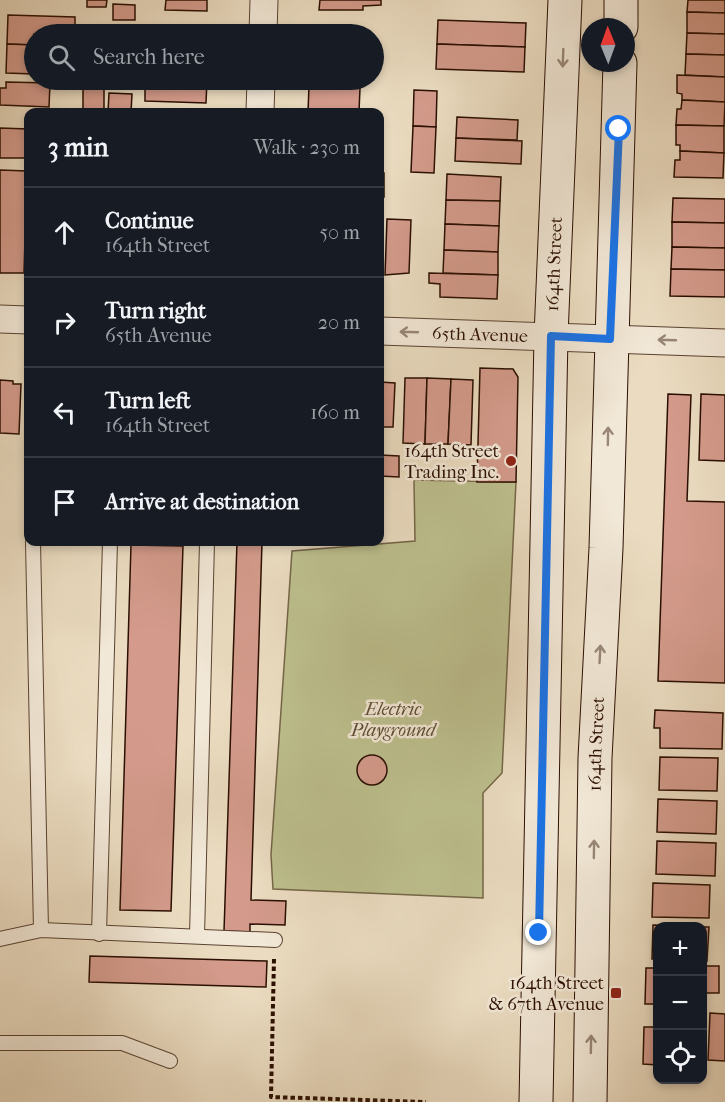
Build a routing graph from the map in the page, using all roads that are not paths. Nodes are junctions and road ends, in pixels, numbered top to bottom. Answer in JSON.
{"nodes":[{"id":1,"x":264,"y":0,"type":"edge"},
{"id":2,"x":565,"y":0,"type":"edge"},
{"id":3,"x":621,"y":0,"type":"edge"},
{"id":4,"x":621,"y":18,"type":"edge"},
{"id":5,"x":263,"y":24,"type":"edge"},
{"id":6,"x":620,"y":72,"type":"edge"},
{"id":7,"x":261,"y":90,"type":"edge"},
{"id":8,"x":260,"y":108,"type":"edge"},
{"id":9,"x":0,"y":319,"type":"edge"},
{"id":10,"x":24,"y":320,"type":"edge"},
{"id":11,"x":384,"y":331,"type":"edge"},
{"id":12,"x":551,"y":336,"type":"junction"},
{"id":13,"x":610,"y":339,"type":"junction"},
{"id":14,"x":725,"y":343,"type":"edge"},
{"id":15,"x":33,"y":546,"type":"edge"},
{"id":16,"x":110,"y":546,"type":"edge"},
{"id":17,"x":207,"y":546,"type":"edge"},
{"id":18,"x":41,"y":930,"type":"junction"},
{"id":19,"x":99,"y":934,"type":"junction"},
{"id":20,"x":197,"y":936,"type":"junction"},
{"id":21,"x":0,"y":939,"type":"edge"},
{"id":22,"x":275,"y":940,"type":"road end"},
{"id":23,"x":0,"y":1043,"type":"edge"},
{"id":24,"x":170,"y":1061,"type":"dead end"},
{"id":25,"x":536,"y":1102,"type":"edge"},
{"id":26,"x":590,"y":1102,"type":"edge"}],
"edges":[{"from":1,"to":5,"type":"street"},
{"from":2,"to":12,"type":"street","name":"164th Street","one_way":true},
{"from":3,"to":4,"type":"street"},
{"from":6,"to":13,"type":"street","name":"164th Street"},
{"from":7,"to":8,"type":"street"},
{"from":9,"to":10,"type":"street"},
{"from":12,"to":11,"type":"street","name":"65th Avenue","one_way":true},
{"from":12,"to":13,"type":"street","name":"65th Avenue"},
{"from":12,"to":25,"type":"street","name":"164th Street"},
{"from":14,"to":13,"type":"street","name":"65th Avenue","one_way":true},
{"from":26,"to":13,"type":"street","name":"164th Street","one_way":true},
{"from":15,"to":18,"type":"lane"},
{"from":16,"to":19,"type":"lane"},
{"from":17,"to":20,"type":"lane"},
{"from":18,"to":19,"type":"lane"},
{"from":18,"to":21,"type":"lane"},
{"from":19,"to":20,"type":"lane"},
{"from":20,"to":22,"type":"lane"},
{"from":23,"to":24,"type":"lane"}]}
